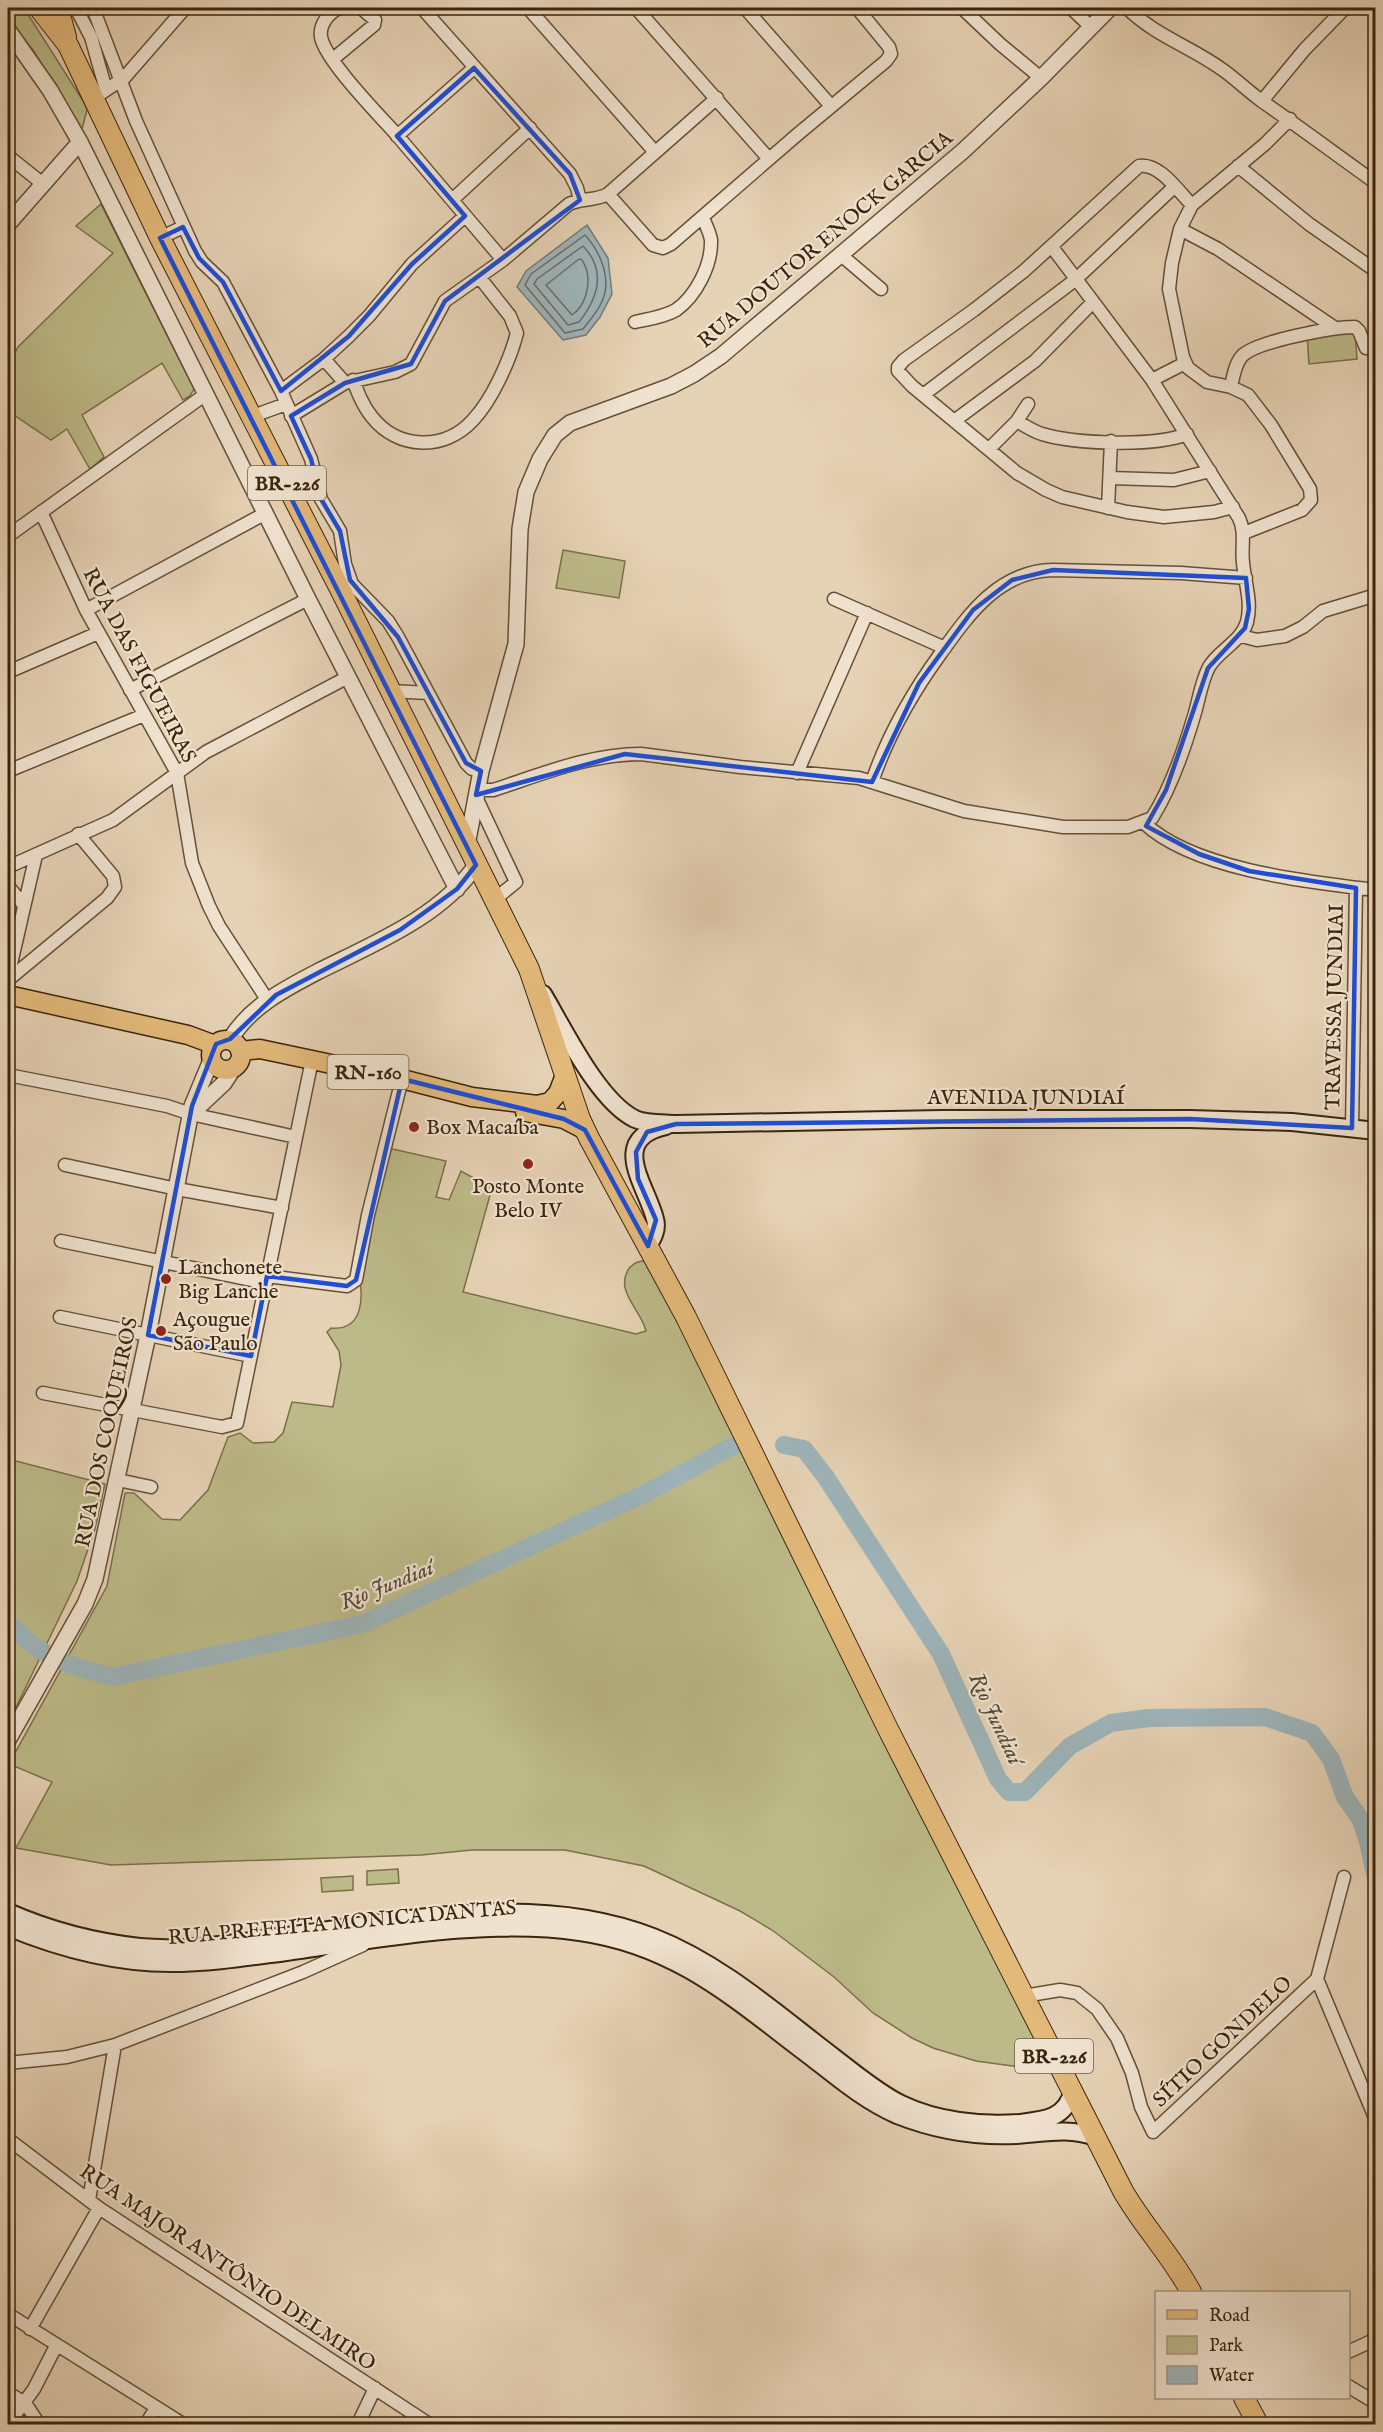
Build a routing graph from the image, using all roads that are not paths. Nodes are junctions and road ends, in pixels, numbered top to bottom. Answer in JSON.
{"nodes":[{"id":1,"x":39,"y":8,"type":"edge"},
{"id":2,"x":58,"y":8,"type":"edge"},
{"id":3,"x":76,"y":8,"type":"edge"},
{"id":4,"x":93,"y":8,"type":"edge"},
{"id":5,"x":185,"y":8,"type":"edge"},
{"id":6,"x":339,"y":8,"type":"edge"},
{"id":7,"x":361,"y":8,"type":"edge"},
{"id":8,"x":422,"y":8,"type":"edge"},
{"id":9,"x":528,"y":8,"type":"edge"},
{"id":10,"x":636,"y":8,"type":"edge"},
{"id":11,"x":745,"y":8,"type":"edge"},
{"id":12,"x":856,"y":8,"type":"edge"},
{"id":13,"x":962,"y":8,"type":"edge"},
{"id":14,"x":1071,"y":8,"type":"edge"},
{"id":15,"x":1110,"y":8,"type":"edge"},
{"id":16,"x":1126,"y":8,"type":"edge"},
{"id":17,"x":1345,"y":8,"type":"edge"},
{"id":18,"x":1091,"y":27,"type":"junction"},
{"id":19,"x":8,"y":30,"type":"edge"},
{"id":20,"x":68,"y":45,"type":"junction"},
{"id":21,"x":333,"y":59,"type":"junction"},
{"id":22,"x":474,"y":68,"type":"junction"},
{"id":23,"x":1041,"y":78,"type":"junction"},
{"id":24,"x":120,"y":81,"type":"junction"},
{"id":25,"x":100,"y":94,"type":"junction"},
{"id":26,"x":717,"y":99,"type":"junction"},
{"id":27,"x":1262,"y":101,"type":"junction"},
{"id":28,"x":831,"y":106,"type":"junction"},
{"id":29,"x":1290,"y":119,"type":"junction"},
{"id":30,"x":530,"y":128,"type":"junction"},
{"id":31,"x":397,"y":135,"type":"junction"},
{"id":32,"x":80,"y":142,"type":"junction"},
{"id":33,"x":654,"y":152,"type":"junction"},
{"id":34,"x":8,"y":156,"type":"edge"},
{"id":35,"x":769,"y":159,"type":"junction"},
{"id":36,"x":1238,"y":166,"type":"junction"},
{"id":37,"x":1376,"y":183,"type":"edge"},
{"id":38,"x":43,"y":184,"type":"junction"},
{"id":39,"x":1174,"y":187,"type":"junction"},
{"id":40,"x":608,"y":194,"type":"junction"},
{"id":41,"x":452,"y":200,"type":"junction"},
{"id":42,"x":580,"y":200,"type":"junction"},
{"id":43,"x":1192,"y":205,"type":"junction"},
{"id":44,"x":465,"y":216,"type":"junction"},
{"id":45,"x":703,"y":218,"type":"junction"},
{"id":46,"x":8,"y":224,"type":"edge"},
{"id":47,"x":183,"y":227,"type":"junction"},
{"id":48,"x":1180,"y":229,"type":"junction"},
{"id":49,"x":160,"y":238,"type":"junction"},
{"id":50,"x":1052,"y":247,"type":"junction"},
{"id":51,"x":841,"y":255,"type":"junction"},
{"id":52,"x":503,"y":260,"type":"junction"},
{"id":53,"x":1376,"y":271,"type":"edge"},
{"id":54,"x":480,"y":278,"type":"junction"},
{"id":55,"x":1074,"y":280,"type":"junction"},
{"id":56,"x":881,"y":289,"type":"dead end"},
{"id":57,"x":1093,"y":302,"type":"junction"},
{"id":58,"x":635,"y":322,"type":"dead end"},
{"id":59,"x":1335,"y":328,"type":"junction"},
{"id":60,"x":1376,"y":349,"type":"edge"},
{"id":61,"x":324,"y":359,"type":"junction"},
{"id":62,"x":1185,"y":363,"type":"junction"},
{"id":63,"x":1152,"y":380,"type":"junction"},
{"id":64,"x":349,"y":381,"type":"junction"},
{"id":65,"x":1231,"y":387,"type":"junction"},
{"id":66,"x":281,"y":391,"type":"junction"},
{"id":67,"x":206,"y":394,"type":"junction"},
{"id":68,"x":923,"y":395,"type":"junction"},
{"id":69,"x":286,"y":404,"type":"junction"},
{"id":70,"x":1028,"y":404,"type":"dead end"},
{"id":71,"x":253,"y":416,"type":"junction"},
{"id":72,"x":291,"y":416,"type":"junction"},
{"id":73,"x":954,"y":420,"type":"junction"},
{"id":74,"x":1017,"y":421,"type":"junction"},
{"id":75,"x":1187,"y":434,"type":"junction"},
{"id":76,"x":1111,"y":441,"type":"junction"},
{"id":77,"x":989,"y":449,"type":"junction"},
{"id":78,"x":1210,"y":471,"type":"junction"},
{"id":79,"x":1110,"y":478,"type":"junction"},
{"id":80,"x":1233,"y":507,"type":"junction"},
{"id":81,"x":1108,"y":508,"type":"junction"},
{"id":82,"x":41,"y":512,"type":"junction"},
{"id":83,"x":266,"y":513,"type":"junction"},
{"id":84,"x":1244,"y":532,"type":"junction"},
{"id":85,"x":8,"y":536,"type":"edge"},
{"id":86,"x":1246,"y":578,"type":"junction"},
{"id":87,"x":347,"y":587,"type":"junction"},
{"id":88,"x":1376,"y":595,"type":"edge"},
{"id":89,"x":308,"y":599,"type":"junction"},
{"id":90,"x":834,"y":599,"type":"dead end"},
{"id":91,"x":86,"y":610,"type":"junction"},
{"id":92,"x":867,"y":613,"type":"junction"},
{"id":93,"x":98,"y":633,"type":"junction"},
{"id":94,"x":1241,"y":636,"type":"junction"},
{"id":95,"x":945,"y":648,"type":"junction"},
{"id":96,"x":8,"y":672,"type":"edge"},
{"id":97,"x":348,"y":677,"type":"junction"},
{"id":98,"x":130,"y":690,"type":"junction"},
{"id":99,"x":391,"y":691,"type":"junction"},
{"id":100,"x":428,"y":693,"type":"junction"},
{"id":101,"x":144,"y":715,"type":"junction"},
{"id":102,"x":8,"y":771,"type":"edge"},
{"id":103,"x":481,"y":771,"type":"junction"},
{"id":104,"x":177,"y":773,"type":"junction"},
{"id":105,"x":797,"y":773,"type":"junction"},
{"id":106,"x":872,"y":782,"type":"junction"},
{"id":107,"x":477,"y":794,"type":"junction"},
{"id":108,"x":1144,"y":823,"type":"junction"},
{"id":109,"x":78,"y":834,"type":"junction"},
{"id":110,"x":467,"y":845,"type":"junction"},
{"id":111,"x":36,"y":855,"type":"junction"},
{"id":112,"x":476,"y":865,"type":"junction"},
{"id":113,"x":8,"y":867,"type":"edge"},
{"id":114,"x":1356,"y":888,"type":"junction"},
{"id":115,"x":457,"y":889,"type":"junction"},
{"id":116,"x":8,"y":890,"type":"edge"},
{"id":117,"x":1376,"y":890,"type":"edge"},
{"id":118,"x":494,"y":900,"type":"junction"},
{"id":119,"x":23,"y":904,"type":"junction"},
{"id":120,"x":529,"y":969,"type":"junction"},
{"id":121,"x":8,"y":979,"type":"edge"},
{"id":122,"x":8,"y":995,"type":"edge"},
{"id":123,"x":268,"y":1001,"type":"junction"},
{"id":124,"x":226,"y":1052,"type":"junction"},
{"id":125,"x":312,"y":1060,"type":"junction"},
{"id":126,"x":8,"y":1075,"type":"edge"},
{"id":127,"x":565,"y":1075,"type":"junction"},
{"id":128,"x":402,"y":1079,"type":"junction"},
{"id":129,"x":495,"y":1101,"type":"junction"},
{"id":130,"x":191,"y":1114,"type":"junction"},
{"id":131,"x":676,"y":1124,"type":"junction"},
{"id":132,"x":1352,"y":1128,"type":"junction"},
{"id":133,"x":585,"y":1130,"type":"junction"},
{"id":134,"x":1376,"y":1131,"type":"edge"},
{"id":135,"x":296,"y":1137,"type":"junction"},
{"id":136,"x":65,"y":1165,"type":"dead end"},
{"id":137,"x":177,"y":1189,"type":"junction"},
{"id":138,"x":282,"y":1208,"type":"junction"},
{"id":139,"x":61,"y":1241,"type":"dead end"},
{"id":140,"x":648,"y":1246,"type":"junction"},
{"id":141,"x":162,"y":1263,"type":"junction"},
{"id":142,"x":266,"y":1280,"type":"junction"},
{"id":143,"x":60,"y":1317,"type":"dead end"},
{"id":144,"x":148,"y":1335,"type":"junction"},
{"id":145,"x":251,"y":1356,"type":"junction"},
{"id":146,"x":44,"y":1393,"type":"dead end"},
{"id":147,"x":132,"y":1409,"type":"junction"},
{"id":148,"x":118,"y":1480,"type":"junction"},
{"id":149,"x":151,"y":1487,"type":"dead end"},
{"id":150,"x":8,"y":1740,"type":"edge"},
{"id":151,"x":1344,"y":1877,"type":"dead end"},
{"id":152,"x":8,"y":1912,"type":"edge"},
{"id":153,"x":8,"y":1928,"type":"edge"},
{"id":154,"x":372,"y":1933,"type":"junction"},
{"id":155,"x":1317,"y":1979,"type":"junction"},
{"id":156,"x":1024,"y":1996,"type":"junction"},
{"id":157,"x":115,"y":2045,"type":"junction"},
{"id":158,"x":8,"y":2063,"type":"edge"},
{"id":159,"x":1073,"y":2091,"type":"junction"},
{"id":160,"x":1376,"y":2120,"type":"edge"},
{"id":161,"x":1048,"y":2125,"type":"junction"},
{"id":162,"x":1096,"y":2137,"type":"junction"},
{"id":163,"x":8,"y":2139,"type":"edge"},
{"id":164,"x":94,"y":2204,"type":"junction"},
{"id":165,"x":1190,"y":2291,"type":"edge"},
{"id":166,"x":8,"y":2314,"type":"edge"},
{"id":167,"x":30,"y":2329,"type":"junction"},
{"id":168,"x":1376,"y":2339,"type":"edge"},
{"id":169,"x":56,"y":2346,"type":"junction"},
{"id":170,"x":1350,"y":2351,"type":"edge"},
{"id":171,"x":1350,"y":2387,"type":"edge"},
{"id":172,"x":375,"y":2388,"type":"junction"},
{"id":173,"x":8,"y":2393,"type":"edge"},
{"id":174,"x":1245,"y":2399,"type":"edge"},
{"id":175,"x":25,"y":2403,"type":"junction"},
{"id":176,"x":1376,"y":2403,"type":"edge"},
{"id":177,"x":156,"y":2408,"type":"junction"},
{"id":178,"x":8,"y":2424,"type":"edge"},
{"id":179,"x":39,"y":2424,"type":"edge"},
{"id":180,"x":146,"y":2424,"type":"edge"},
{"id":181,"x":183,"y":2424,"type":"edge"},
{"id":182,"x":358,"y":2424,"type":"edge"},
{"id":183,"x":429,"y":2424,"type":"edge"},
{"id":184,"x":1258,"y":2424,"type":"edge"}],
"edges":[{"from":1,"to":20,"type":"highway","number":"BR-226"},
{"from":2,"to":20,"type":"highway","number":"BR-226"},
{"from":3,"to":25,"type":"street"},
{"from":4,"to":24,"type":"street"},
{"from":5,"to":24,"type":"street"},
{"from":6,"to":21,"type":"street"},
{"from":7,"to":21,"type":"street"},
{"from":8,"to":22,"type":"street"},
{"from":9,"to":33,"type":"street"},
{"from":10,"to":26,"type":"street"},
{"from":11,"to":28,"type":"street"},
{"from":12,"to":28,"type":"street"},
{"from":13,"to":23,"type":"street"},
{"from":14,"to":18,"type":"street"},
{"from":15,"to":18,"type":"street","name":"RUA DOUTOR ENOCK GARCIA"},
{"from":16,"to":27,"type":"street"},
{"from":17,"to":27,"type":"street"},
{"from":18,"to":23,"type":"street","name":"RUA DOUTOR ENOCK GARCIA"},
{"from":19,"to":32,"type":"street"},
{"from":20,"to":25,"type":"highway","number":"BR-226"},
{"from":21,"to":31,"type":"street"},
{"from":22,"to":30,"type":"street"},
{"from":22,"to":31,"type":"street"},
{"from":23,"to":51,"type":"street","name":"RUA DOUTOR ENOCK GARCIA"},
{"from":24,"to":25,"type":"street"},
{"from":24,"to":47,"type":"street"},
{"from":25,"to":49,"type":"highway","number":"BR-226"},
{"from":26,"to":33,"type":"street"},
{"from":26,"to":35,"type":"street"},
{"from":27,"to":29,"type":"street"},
{"from":28,"to":35,"type":"street"},
{"from":29,"to":36,"type":"street"},
{"from":29,"to":37,"type":"street"},
{"from":30,"to":41,"type":"street"},
{"from":30,"to":42,"type":"street"},
{"from":31,"to":41,"type":"street"},
{"from":32,"to":38,"type":"street"},
{"from":32,"to":67,"type":"street"},
{"from":33,"to":40,"type":"street"},
{"from":34,"to":38,"type":"street"},
{"from":35,"to":45,"type":"street"},
{"from":36,"to":43,"type":"street"},
{"from":36,"to":53,"type":"street"},
{"from":38,"to":46,"type":"street"},
{"from":39,"to":43,"type":"street"},
{"from":39,"to":50,"type":"street"},
{"from":39,"to":55,"type":"street"},
{"from":40,"to":42,"type":"street"},
{"from":40,"to":45,"type":"street"},
{"from":41,"to":44,"type":"street"},
{"from":42,"to":52,"type":"street"},
{"from":43,"to":48,"type":"street"},
{"from":44,"to":52,"type":"street"},
{"from":44,"to":61,"type":"street"},
{"from":45,"to":58,"type":"street"},
{"from":47,"to":49,"type":"street"},
{"from":47,"to":66,"type":"street"},
{"from":48,"to":59,"type":"street"},
{"from":48,"to":62,"type":"street"},
{"from":49,"to":71,"type":"highway","number":"BR-226"},
{"from":50,"to":55,"type":"street"},
{"from":50,"to":68,"type":"street"},
{"from":51,"to":56,"type":"street"},
{"from":51,"to":103,"type":"street","name":"RUA DOUTOR ENOCK GARCIA"},
{"from":52,"to":54,"type":"street"},
{"from":54,"to":64,"type":"street"},
{"from":54,"to":64,"type":"street"},
{"from":55,"to":57,"type":"street"},
{"from":55,"to":68,"type":"street"},
{"from":57,"to":63,"type":"street"},
{"from":57,"to":73,"type":"street"},
{"from":59,"to":60,"type":"street"},
{"from":59,"to":65,"type":"street"},
{"from":61,"to":64,"type":"street"},
{"from":61,"to":66,"type":"street"},
{"from":62,"to":63,"type":"street"},
{"from":62,"to":65,"type":"street"},
{"from":63,"to":75,"type":"street"},
{"from":64,"to":72,"type":"street"},
{"from":65,"to":84,"type":"street"},
{"from":66,"to":69,"type":"street"},
{"from":67,"to":82,"type":"street"},
{"from":67,"to":83,"type":"street"},
{"from":68,"to":73,"type":"street"},
{"from":69,"to":71,"type":"street"},
{"from":69,"to":72,"type":"street"},
{"from":70,"to":74,"type":"street"},
{"from":71,"to":87,"type":"highway","number":"BR-226"},
{"from":72,"to":87,"type":"street"},
{"from":73,"to":77,"type":"street"},
{"from":74,"to":76,"type":"street"},
{"from":74,"to":77,"type":"street"},
{"from":75,"to":76,"type":"street"},
{"from":75,"to":78,"type":"street"},
{"from":76,"to":79,"type":"street"},
{"from":77,"to":81,"type":"street"},
{"from":78,"to":79,"type":"street"},
{"from":78,"to":80,"type":"street"},
{"from":79,"to":81,"type":"street"},
{"from":80,"to":81,"type":"street"},
{"from":80,"to":84,"type":"street"},
{"from":82,"to":85,"type":"street"},
{"from":82,"to":91,"type":"street","name":"RUA DAS FIGUEIRAS"},
{"from":83,"to":89,"type":"street"},
{"from":83,"to":91,"type":"street"},
{"from":84,"to":86,"type":"street"},
{"from":86,"to":94,"type":"street"},
{"from":86,"to":95,"type":"street"},
{"from":87,"to":99,"type":"highway","number":"BR-226"},
{"from":87,"to":100,"type":"street"},
{"from":88,"to":94,"type":"street"},
{"from":89,"to":97,"type":"street"},
{"from":89,"to":98,"type":"street"},
{"from":90,"to":92,"type":"street"},
{"from":91,"to":93,"type":"street","name":"RUA DAS FIGUEIRAS"},
{"from":92,"to":95,"type":"street"},
{"from":92,"to":105,"type":"street"},
{"from":93,"to":96,"type":"street"},
{"from":93,"to":98,"type":"street","name":"RUA DAS FIGUEIRAS"},
{"from":94,"to":108,"type":"street"},
{"from":95,"to":106,"type":"street"},
{"from":97,"to":104,"type":"street"},
{"from":97,"to":115,"type":"street"},
{"from":98,"to":101,"type":"street","name":"RUA DAS FIGUEIRAS"},
{"from":99,"to":100,"type":"street"},
{"from":99,"to":110,"type":"highway","number":"BR-226"},
{"from":100,"to":103,"type":"street"},
{"from":101,"to":102,"type":"street"},
{"from":101,"to":104,"type":"street","name":"RUA DAS FIGUEIRAS"},
{"from":103,"to":107,"type":"street","name":"RUA DOUTOR ENOCK GARCIA"},
{"from":104,"to":109,"type":"street"},
{"from":104,"to":123,"type":"street","name":"RUA DAS FIGUEIRAS"},
{"from":105,"to":106,"type":"street"},
{"from":105,"to":107,"type":"street"},
{"from":106,"to":108,"type":"street"},
{"from":107,"to":110,"type":"street","name":"RUA DOUTOR ENOCK GARCIA"},
{"from":107,"to":118,"type":"street"},
{"from":108,"to":114,"type":"street"},
{"from":109,"to":111,"type":"street"},
{"from":109,"to":121,"type":"street"},
{"from":110,"to":112,"type":"highway","number":"BR-226"},
{"from":111,"to":113,"type":"street"},
{"from":111,"to":119,"type":"street"},
{"from":112,"to":115,"type":"street"},
{"from":112,"to":118,"type":"highway","number":"BR-226"},
{"from":114,"to":117,"type":"street"},
{"from":114,"to":132,"type":"street","name":"TRAVESSA JUNDIAI"},
{"from":115,"to":123,"type":"street"},
{"from":116,"to":119,"type":"street"},
{"from":118,"to":120,"type":"highway","number":"BR-226"},
{"from":119,"to":121,"type":"street"},
{"from":120,"to":127,"type":"highway","number":"BR-226"},
{"from":120,"to":131,"type":"main road","name":"AVENIDA JUNDIAÍ"},
{"from":122,"to":124,"type":"main road","number":"RN-160"},
{"from":123,"to":124,"type":"street"},
{"from":124,"to":125,"type":"main road","number":"RN-160"},
{"from":124,"to":130,"type":"street","name":"RUA DOS COQUEIROS"},
{"from":124,"to":130,"type":"street"},
{"from":125,"to":128,"type":"main road","number":"RN-160"},
{"from":125,"to":135,"type":"street"},
{"from":126,"to":130,"type":"street"},
{"from":127,"to":129,"type":"main road","number":"RN-160"},
{"from":127,"to":133,"type":"highway","number":"BR-226"},
{"from":128,"to":129,"type":"main road","number":"RN-160"},
{"from":128,"to":142,"type":"street"},
{"from":129,"to":133,"type":"main road","number":"RN-160"},
{"from":130,"to":135,"type":"street"},
{"from":130,"to":137,"type":"street","name":"RUA DOS COQUEIROS"},
{"from":131,"to":132,"type":"main road","name":"AVENIDA JUNDIAÍ"},
{"from":131,"to":140,"type":"main road","name":"AVENIDA JUNDIAÍ"},
{"from":132,"to":134,"type":"main road","name":"AVENIDA JUNDIAÍ"},
{"from":133,"to":140,"type":"highway","number":"BR-226"},
{"from":135,"to":138,"type":"street"},
{"from":136,"to":137,"type":"street"},
{"from":137,"to":138,"type":"street"},
{"from":137,"to":141,"type":"street","name":"RUA DOS COQUEIROS"},
{"from":138,"to":142,"type":"street"},
{"from":139,"to":141,"type":"street"},
{"from":140,"to":156,"type":"highway","number":"BR-226"},
{"from":141,"to":142,"type":"street"},
{"from":141,"to":144,"type":"street","name":"RUA DOS COQUEIROS"},
{"from":142,"to":145,"type":"street"},
{"from":143,"to":144,"type":"street"},
{"from":144,"to":145,"type":"street"},
{"from":144,"to":147,"type":"street","name":"RUA DOS COQUEIROS"},
{"from":145,"to":147,"type":"street"},
{"from":146,"to":147,"type":"street"},
{"from":147,"to":148,"type":"street","name":"RUA DOS COQUEIROS"},
{"from":148,"to":149,"type":"street"},
{"from":148,"to":150,"type":"street","name":"RUA DOS COQUEIROS"},
{"from":151,"to":155,"type":"street"},
{"from":152,"to":154,"type":"main road","name":"RUA PREFEITA MONICA DANTAS"},
{"from":153,"to":154,"type":"main road","name":"RUA PREFEITA MONICA DANTAS"},
{"from":154,"to":157,"type":"street"},
{"from":154,"to":161,"type":"main road","name":"RUA PREFEITA MONICA DANTAS"},
{"from":155,"to":156,"type":"street","name":"SÍTIO GONDELO"},
{"from":155,"to":160,"type":"street"},
{"from":156,"to":159,"type":"highway","number":"BR-226"},
{"from":157,"to":158,"type":"street"},
{"from":157,"to":164,"type":"street"},
{"from":159,"to":161,"type":"main road","name":"RUA PREFEITA MONICA DANTAS"},
{"from":159,"to":162,"type":"highway","number":"BR-226"},
{"from":161,"to":162,"type":"main road","name":"RUA PREFEITA MONICA DANTAS"},
{"from":162,"to":165,"type":"highway","number":"BR-226"},
{"from":163,"to":164,"type":"street","name":"RUA MAJOR ANTÔNIO DELMIRO"},
{"from":164,"to":167,"type":"street"},
{"from":164,"to":172,"type":"street","name":"RUA MAJOR ANTÔNIO DELMIRO"},
{"from":166,"to":167,"type":"street"},
{"from":167,"to":169,"type":"street"},
{"from":168,"to":170,"type":"street"},
{"from":169,"to":175,"type":"street"},
{"from":169,"to":177,"type":"street"},
{"from":171,"to":176,"type":"street"},
{"from":172,"to":182,"type":"street"},
{"from":172,"to":183,"type":"street","name":"RUA MAJOR ANTÔNIO DELMIRO"},
{"from":173,"to":175,"type":"street"},
{"from":174,"to":184,"type":"highway"},
{"from":175,"to":178,"type":"street"},
{"from":175,"to":179,"type":"street"},
{"from":177,"to":180,"type":"street"},
{"from":177,"to":181,"type":"street"}]}
